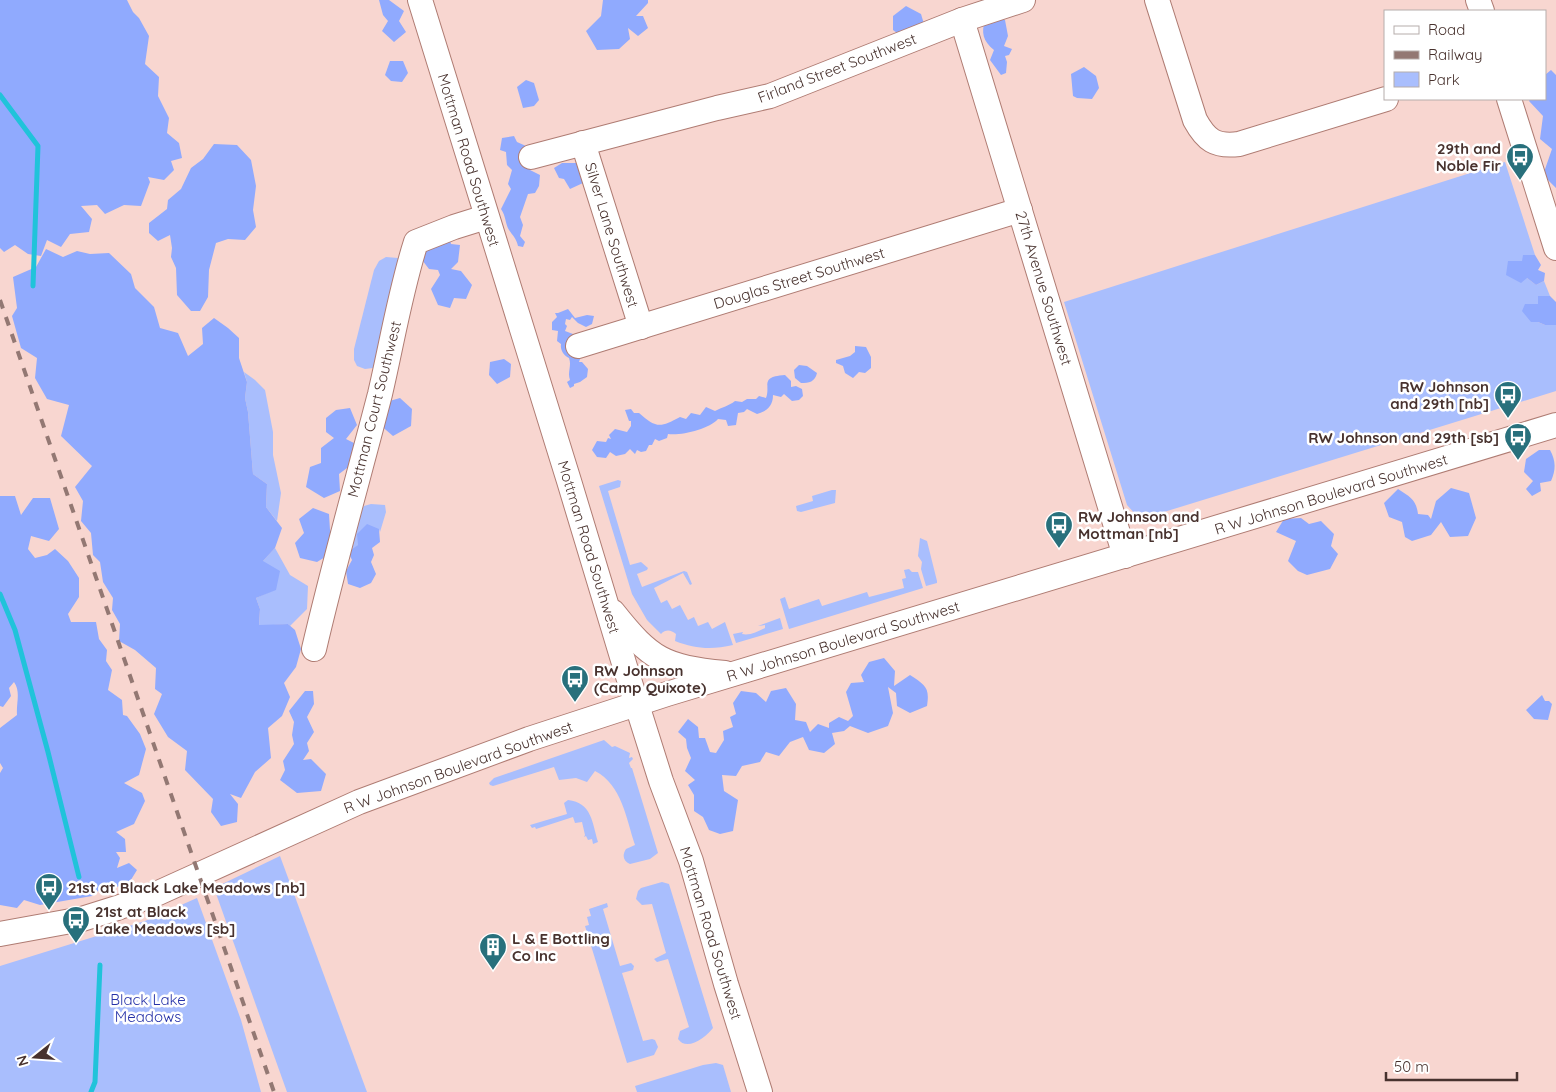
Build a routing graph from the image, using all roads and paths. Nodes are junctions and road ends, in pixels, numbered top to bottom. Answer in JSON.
{"nodes":[{"id":1,"x":420,"y":0,"type":"edge"},
{"id":2,"x":1023,"y":0,"type":"edge"},
{"id":3,"x":1157,"y":0,"type":"edge"},
{"id":4,"x":962,"y":20,"type":"junction"},
{"id":5,"x":1384,"y":100,"type":"edge"},
{"id":6,"x":1509,"y":100,"type":"edge"},
{"id":7,"x":583,"y":143,"type":"junction"},
{"id":8,"x":531,"y":157,"type":"dead end"},
{"id":9,"x":1020,"y":210,"type":"junction"},
{"id":10,"x":486,"y":217,"type":"junction"},
{"id":11,"x":1556,"y":248,"type":"edge"},
{"id":12,"x":640,"y":327,"type":"junction"},
{"id":13,"x":578,"y":346,"type":"dead end"},
{"id":14,"x":1556,"y":426,"type":"edge"},
{"id":15,"x":1125,"y":556,"type":"junction"},
{"id":16,"x":605,"y":601,"type":"junction"},
{"id":17,"x":314,"y":649,"type":"dead end"},
{"id":18,"x":734,"y":674,"type":"junction"},
{"id":19,"x":637,"y":704,"type":"junction"},
{"id":20,"x":0,"y":934,"type":"edge"},
{"id":21,"x":760,"y":1092,"type":"edge"}],
"edges":[{"from":1,"to":10,"type":"street","name":"Mottman Road Southwest"},
{"from":2,"to":4,"type":"street","name":"Firland Street Southwest"},
{"from":3,"to":5,"type":"street"},
{"from":4,"to":7,"type":"street","name":"Firland Street Southwest"},
{"from":4,"to":9,"type":"street","name":"27th Avenue Southwest"},
{"from":6,"to":11,"type":"street"},
{"from":7,"to":8,"type":"street","name":"Firland Street Southwest"},
{"from":7,"to":12,"type":"street","name":"Silver Lane Southwest"},
{"from":9,"to":12,"type":"street","name":"Douglas Street Southwest"},
{"from":9,"to":15,"type":"street","name":"27th Avenue Southwest"},
{"from":10,"to":16,"type":"street","name":"Mottman Road Southwest"},
{"from":10,"to":17,"type":"street","name":"Mottman Court Southwest"},
{"from":12,"to":13,"type":"street","name":"Douglas Street Southwest"},
{"from":14,"to":15,"type":"street","name":"R W Johnson Boulevard Southwest"},
{"from":15,"to":18,"type":"street","name":"R W Johnson Boulevard Southwest"},
{"from":16,"to":18,"type":"street"},
{"from":16,"to":19,"type":"street","name":"Mottman Road Southwest"},
{"from":18,"to":19,"type":"street","name":"R W Johnson Boulevard Southwest"},
{"from":19,"to":20,"type":"street","name":"R W Johnson Boulevard Southwest"},
{"from":19,"to":21,"type":"street","name":"Mottman Road Southwest"}]}
